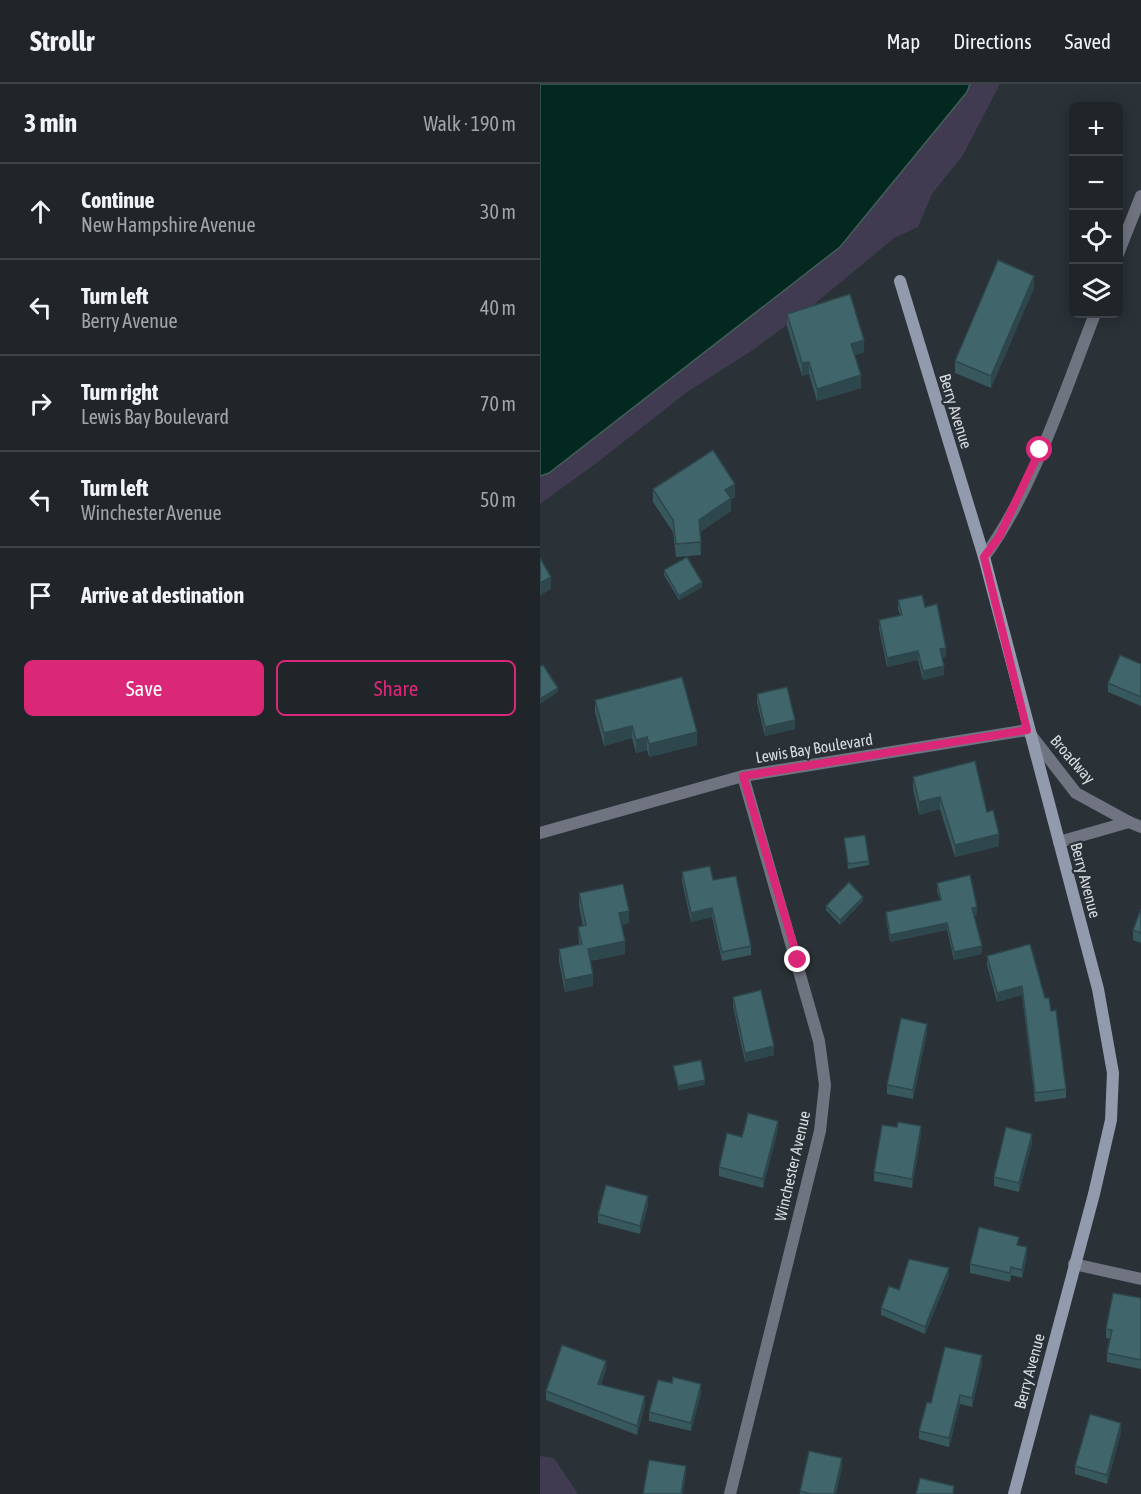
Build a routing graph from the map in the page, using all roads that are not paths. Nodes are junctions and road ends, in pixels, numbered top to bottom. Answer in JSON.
{"nodes":[{"id":1,"x":1141,"y":196,"type":"edge"},
{"id":2,"x":1123,"y":243,"type":"edge"},
{"id":3,"x":900,"y":281,"type":"dead end"},
{"id":4,"x":1093,"y":318,"type":"edge"},
{"id":5,"x":984,"y":557,"type":"junction"},
{"id":6,"x":1027,"y":730,"type":"junction"},
{"id":7,"x":743,"y":776,"type":"junction"},
{"id":8,"x":1135,"y":824,"type":"edge"},
{"id":9,"x":540,"y":833,"type":"edge"},
{"id":10,"x":1059,"y":842,"type":"junction"},
{"id":11,"x":1074,"y":1264,"type":"junction"},
{"id":12,"x":1141,"y":1279,"type":"edge"},
{"id":13,"x":730,"y":1494,"type":"edge"},
{"id":14,"x":1014,"y":1494,"type":"edge"}],
"edges":[{"from":1,"to":2,"type":"street"},
{"from":3,"to":5,"type":"street","name":"Berry Avenue"},
{"from":4,"to":5,"type":"street"},
{"from":5,"to":6,"type":"street","name":"Berry Avenue"},
{"from":6,"to":7,"type":"street","name":"Lewis Bay Boulevard"},
{"from":6,"to":8,"type":"street","name":"Broadway"},
{"from":6,"to":10,"type":"street","name":"Berry Avenue"},
{"from":7,"to":9,"type":"street","name":"Lewis Bay Boulevard"},
{"from":7,"to":13,"type":"street","name":"Winchester Avenue"},
{"from":8,"to":10,"type":"street","name":"Broadway"},
{"from":10,"to":11,"type":"street","name":"Berry Avenue"},
{"from":11,"to":12,"type":"street"},
{"from":11,"to":14,"type":"street","name":"Berry Avenue"}]}
